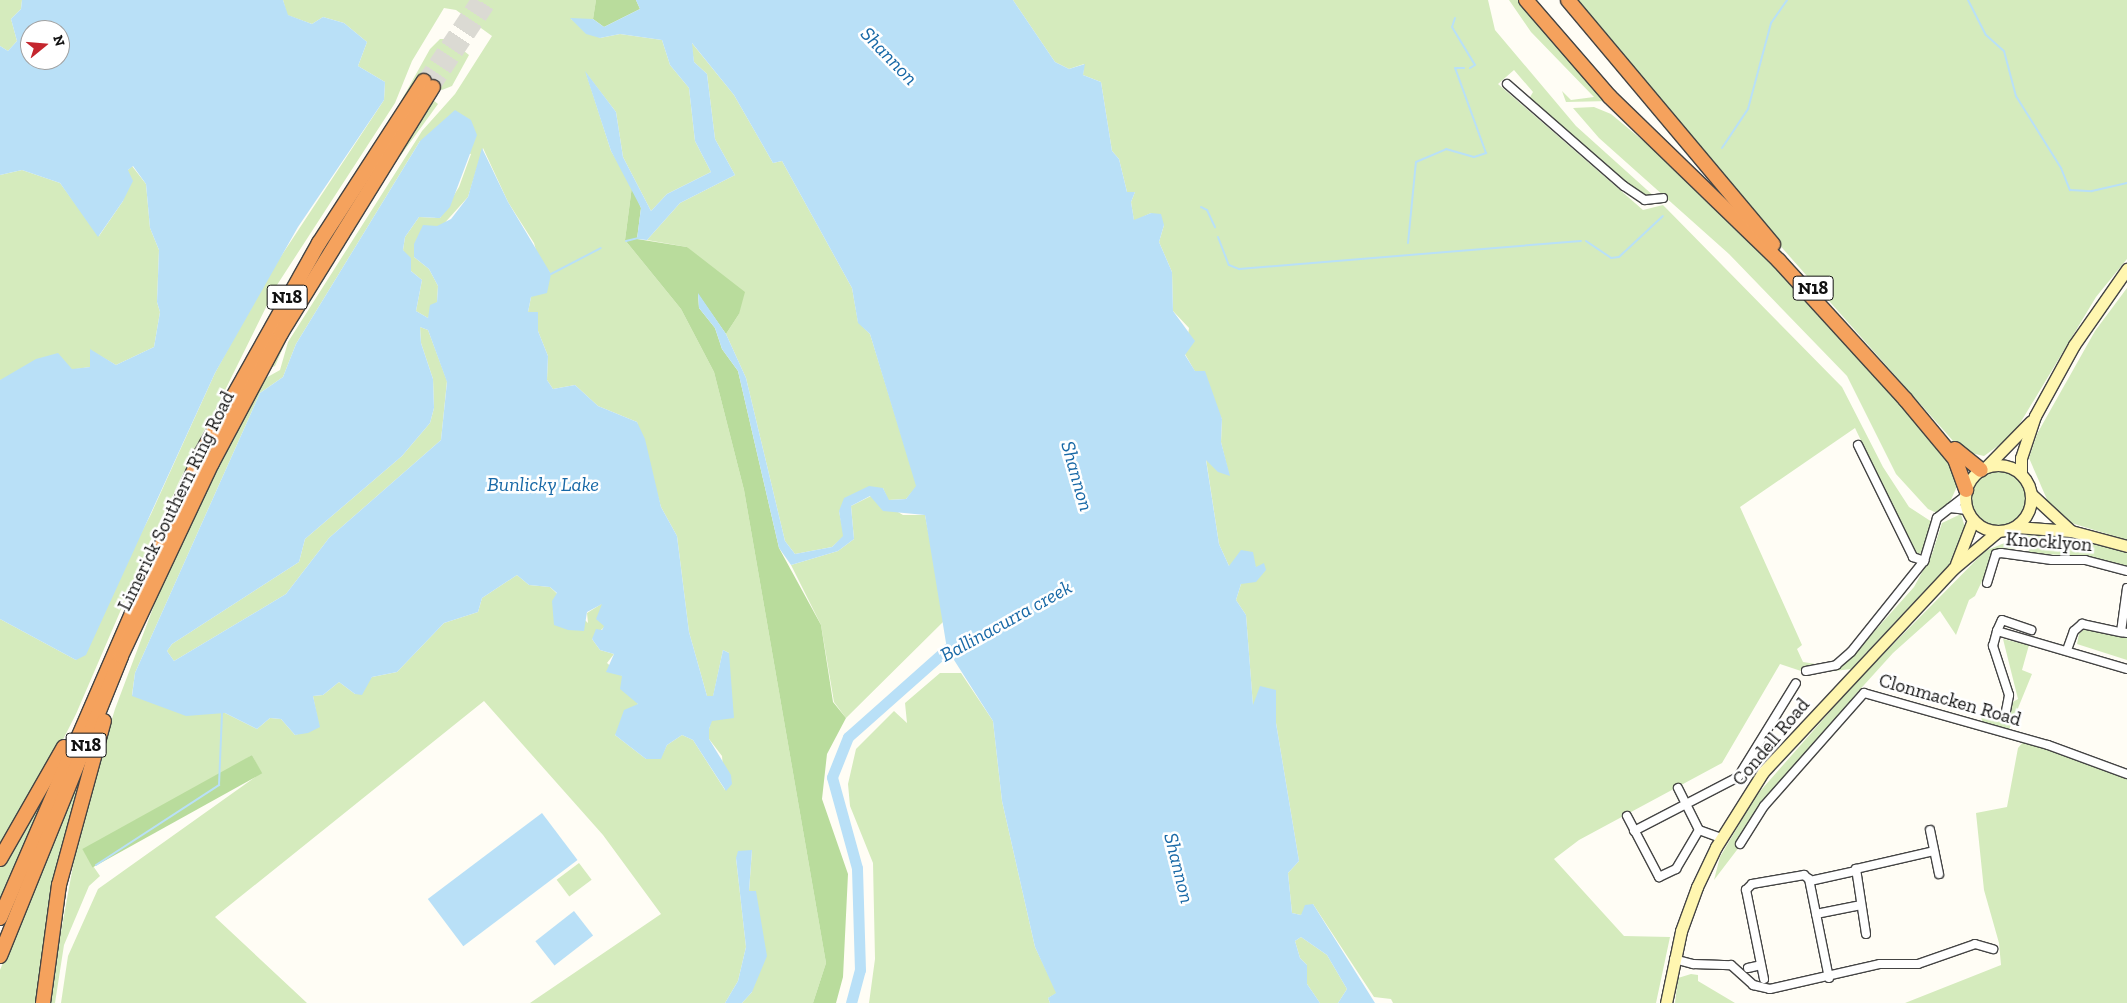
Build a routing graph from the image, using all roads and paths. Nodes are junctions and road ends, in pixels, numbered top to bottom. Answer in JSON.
{"nodes":[{"id":1,"x":1526,"y":0,"type":"edge"},
{"id":2,"x":1568,"y":0,"type":"edge"},
{"id":3,"x":1507,"y":84,"type":"dead end"},
{"id":4,"x":1664,"y":198,"type":"dead end"},
{"id":5,"x":2127,"y":269,"type":"edge"},
{"id":6,"x":2035,"y":416,"type":"junction"},
{"id":7,"x":1858,"y":445,"type":"dead end"},
{"id":8,"x":1983,"y":469,"type":"junction"},
{"id":9,"x":2021,"y":474,"type":"junction"},
{"id":10,"x":1965,"y":493,"type":"junction"},
{"id":11,"x":2031,"y":494,"type":"junction"},
{"id":12,"x":1950,"y":508,"type":"junction"},
{"id":13,"x":1967,"y":510,"type":"junction"},
{"id":14,"x":1973,"y":520,"type":"junction"},
{"id":15,"x":169,"y":523,"type":"junction"},
{"id":16,"x":2016,"y":527,"type":"junction"},
{"id":17,"x":2071,"y":531,"type":"junction"},
{"id":18,"x":1997,"y":532,"type":"junction"},
{"id":19,"x":177,"y":537,"type":"junction"},
{"id":20,"x":2127,"y":546,"type":"edge"},
{"id":21,"x":1924,"y":561,"type":"junction"},
{"id":22,"x":1954,"y":568,"type":"junction"},
{"id":23,"x":2127,"y":571,"type":"edge"},
{"id":24,"x":1987,"y":583,"type":"dead end"},
{"id":25,"x":2127,"y":588,"type":"edge"},
{"id":26,"x":2031,"y":630,"type":"dead end"},
{"id":27,"x":1997,"y":631,"type":"junction"},
{"id":28,"x":2124,"y":633,"type":"edge"},
{"id":29,"x":2067,"y":650,"type":"junction"},
{"id":30,"x":2127,"y":669,"type":"edge"},
{"id":31,"x":1806,"y":671,"type":"dead end"},
{"id":32,"x":1796,"y":682,"type":"dead end"},
{"id":33,"x":2006,"y":711,"type":"dead end"},
{"id":34,"x":2127,"y":774,"type":"edge"},
{"id":35,"x":1678,"y":788,"type":"dead end"},
{"id":36,"x":1686,"y":803,"type":"junction"},
{"id":37,"x":1626,"y":816,"type":"dead end"},
{"id":38,"x":1699,"y":830,"type":"junction"},
{"id":39,"x":1930,"y":830,"type":"dead end"},
{"id":40,"x":1634,"y":831,"type":"junction"},
{"id":41,"x":1721,"y":838,"type":"junction"},
{"id":42,"x":1740,"y":844,"type":"dead end"},
{"id":43,"x":1934,"y":851,"type":"junction"},
{"id":44,"x":0,"y":859,"type":"edge"},
{"id":45,"x":1855,"y":872,"type":"junction"},
{"id":46,"x":1939,"y":874,"type":"dead end"},
{"id":47,"x":1810,"y":881,"type":"junction"},
{"id":48,"x":1861,"y":905,"type":"junction"},
{"id":49,"x":1816,"y":914,"type":"junction"},
{"id":50,"x":0,"y":918,"type":"edge"},
{"id":51,"x":1866,"y":934,"type":"dead end"},
{"id":52,"x":1993,"y":949,"type":"dead end"},
{"id":53,"x":0,"y":956,"type":"edge"},
{"id":54,"x":1674,"y":959,"type":"junction"},
{"id":55,"x":1761,"y":965,"type":"junction"},
{"id":56,"x":1748,"y":968,"type":"dead end"},
{"id":57,"x":1829,"y":978,"type":"junction"},
{"id":58,"x":1764,"y":979,"type":"dead end"},
{"id":59,"x":43,"y":1003,"type":"edge"},
{"id":60,"x":1666,"y":1003,"type":"edge"}],
"edges":[{"from":1,"to":10,"type":"highway","number":"N18"},
{"from":2,"to":8,"type":"highway","number":"N18"},
{"from":3,"to":4,"type":"street"},
{"from":5,"to":6,"type":"main road"},
{"from":6,"to":8,"type":"main road"},
{"from":6,"to":9,"type":"main road"},
{"from":7,"to":21,"type":"street"},
{"from":8,"to":9,"type":"main road"},
{"from":8,"to":10,"type":"main road"},
{"from":9,"to":11,"type":"main road"},
{"from":10,"to":12,"type":"street"},
{"from":10,"to":13,"type":"main road"},
{"from":11,"to":16,"type":"main road"},
{"from":11,"to":17,"type":"main road"},
{"from":12,"to":13,"type":"street"},
{"from":12,"to":21,"type":"street"},
{"from":13,"to":14,"type":"main road"},
{"from":14,"to":18,"type":"main road"},
{"from":14,"to":22,"type":"main road"},
{"from":15,"to":19,"type":"highway","name":"Limerick Southern Ring Road","number":"N18"},
{"from":15,"to":44,"type":"highway","number":"N18"},
{"from":15,"to":50,"type":"highway","name":"Limerick Southern Ring Road","number":"N18"},
{"from":16,"to":17,"type":"main road"},
{"from":16,"to":18,"type":"main road"},
{"from":17,"to":20,"type":"main road"},
{"from":18,"to":22,"type":"main road"},
{"from":19,"to":53,"type":"highway","name":"Limerick Southern Ring Road","number":"N18"},
{"from":19,"to":59,"type":"highway","number":"N18"},
{"from":21,"to":31,"type":"street"},
{"from":22,"to":41,"type":"main road","name":"Condell Road"},
{"from":23,"to":24,"type":"street","name":"Knocklyon"},
{"from":25,"to":28,"type":"street"},
{"from":26,"to":27,"type":"street"},
{"from":27,"to":29,"type":"street"},
{"from":27,"to":33,"type":"street"},
{"from":28,"to":29,"type":"street"},
{"from":29,"to":30,"type":"street"},
{"from":32,"to":36,"type":"street"},
{"from":34,"to":42,"type":"street","name":"Clonmacken Road"},
{"from":35,"to":36,"type":"street"},
{"from":36,"to":38,"type":"street"},
{"from":36,"to":40,"type":"street"},
{"from":37,"to":40,"type":"street"},
{"from":38,"to":40,"type":"street"},
{"from":38,"to":41,"type":"street"},
{"from":39,"to":43,"type":"street"},
{"from":41,"to":54,"type":"main road","name":"Condell Road"},
{"from":43,"to":45,"type":"street"},
{"from":43,"to":46,"type":"street"},
{"from":45,"to":47,"type":"street"},
{"from":45,"to":48,"type":"street"},
{"from":47,"to":49,"type":"street"},
{"from":47,"to":55,"type":"street"},
{"from":48,"to":49,"type":"street"},
{"from":48,"to":51,"type":"street"},
{"from":49,"to":57,"type":"street"},
{"from":52,"to":57,"type":"street"},
{"from":54,"to":57,"type":"street"},
{"from":54,"to":60,"type":"main road","name":"Condell Road"},
{"from":55,"to":56,"type":"street"},
{"from":55,"to":58,"type":"street"}]}
